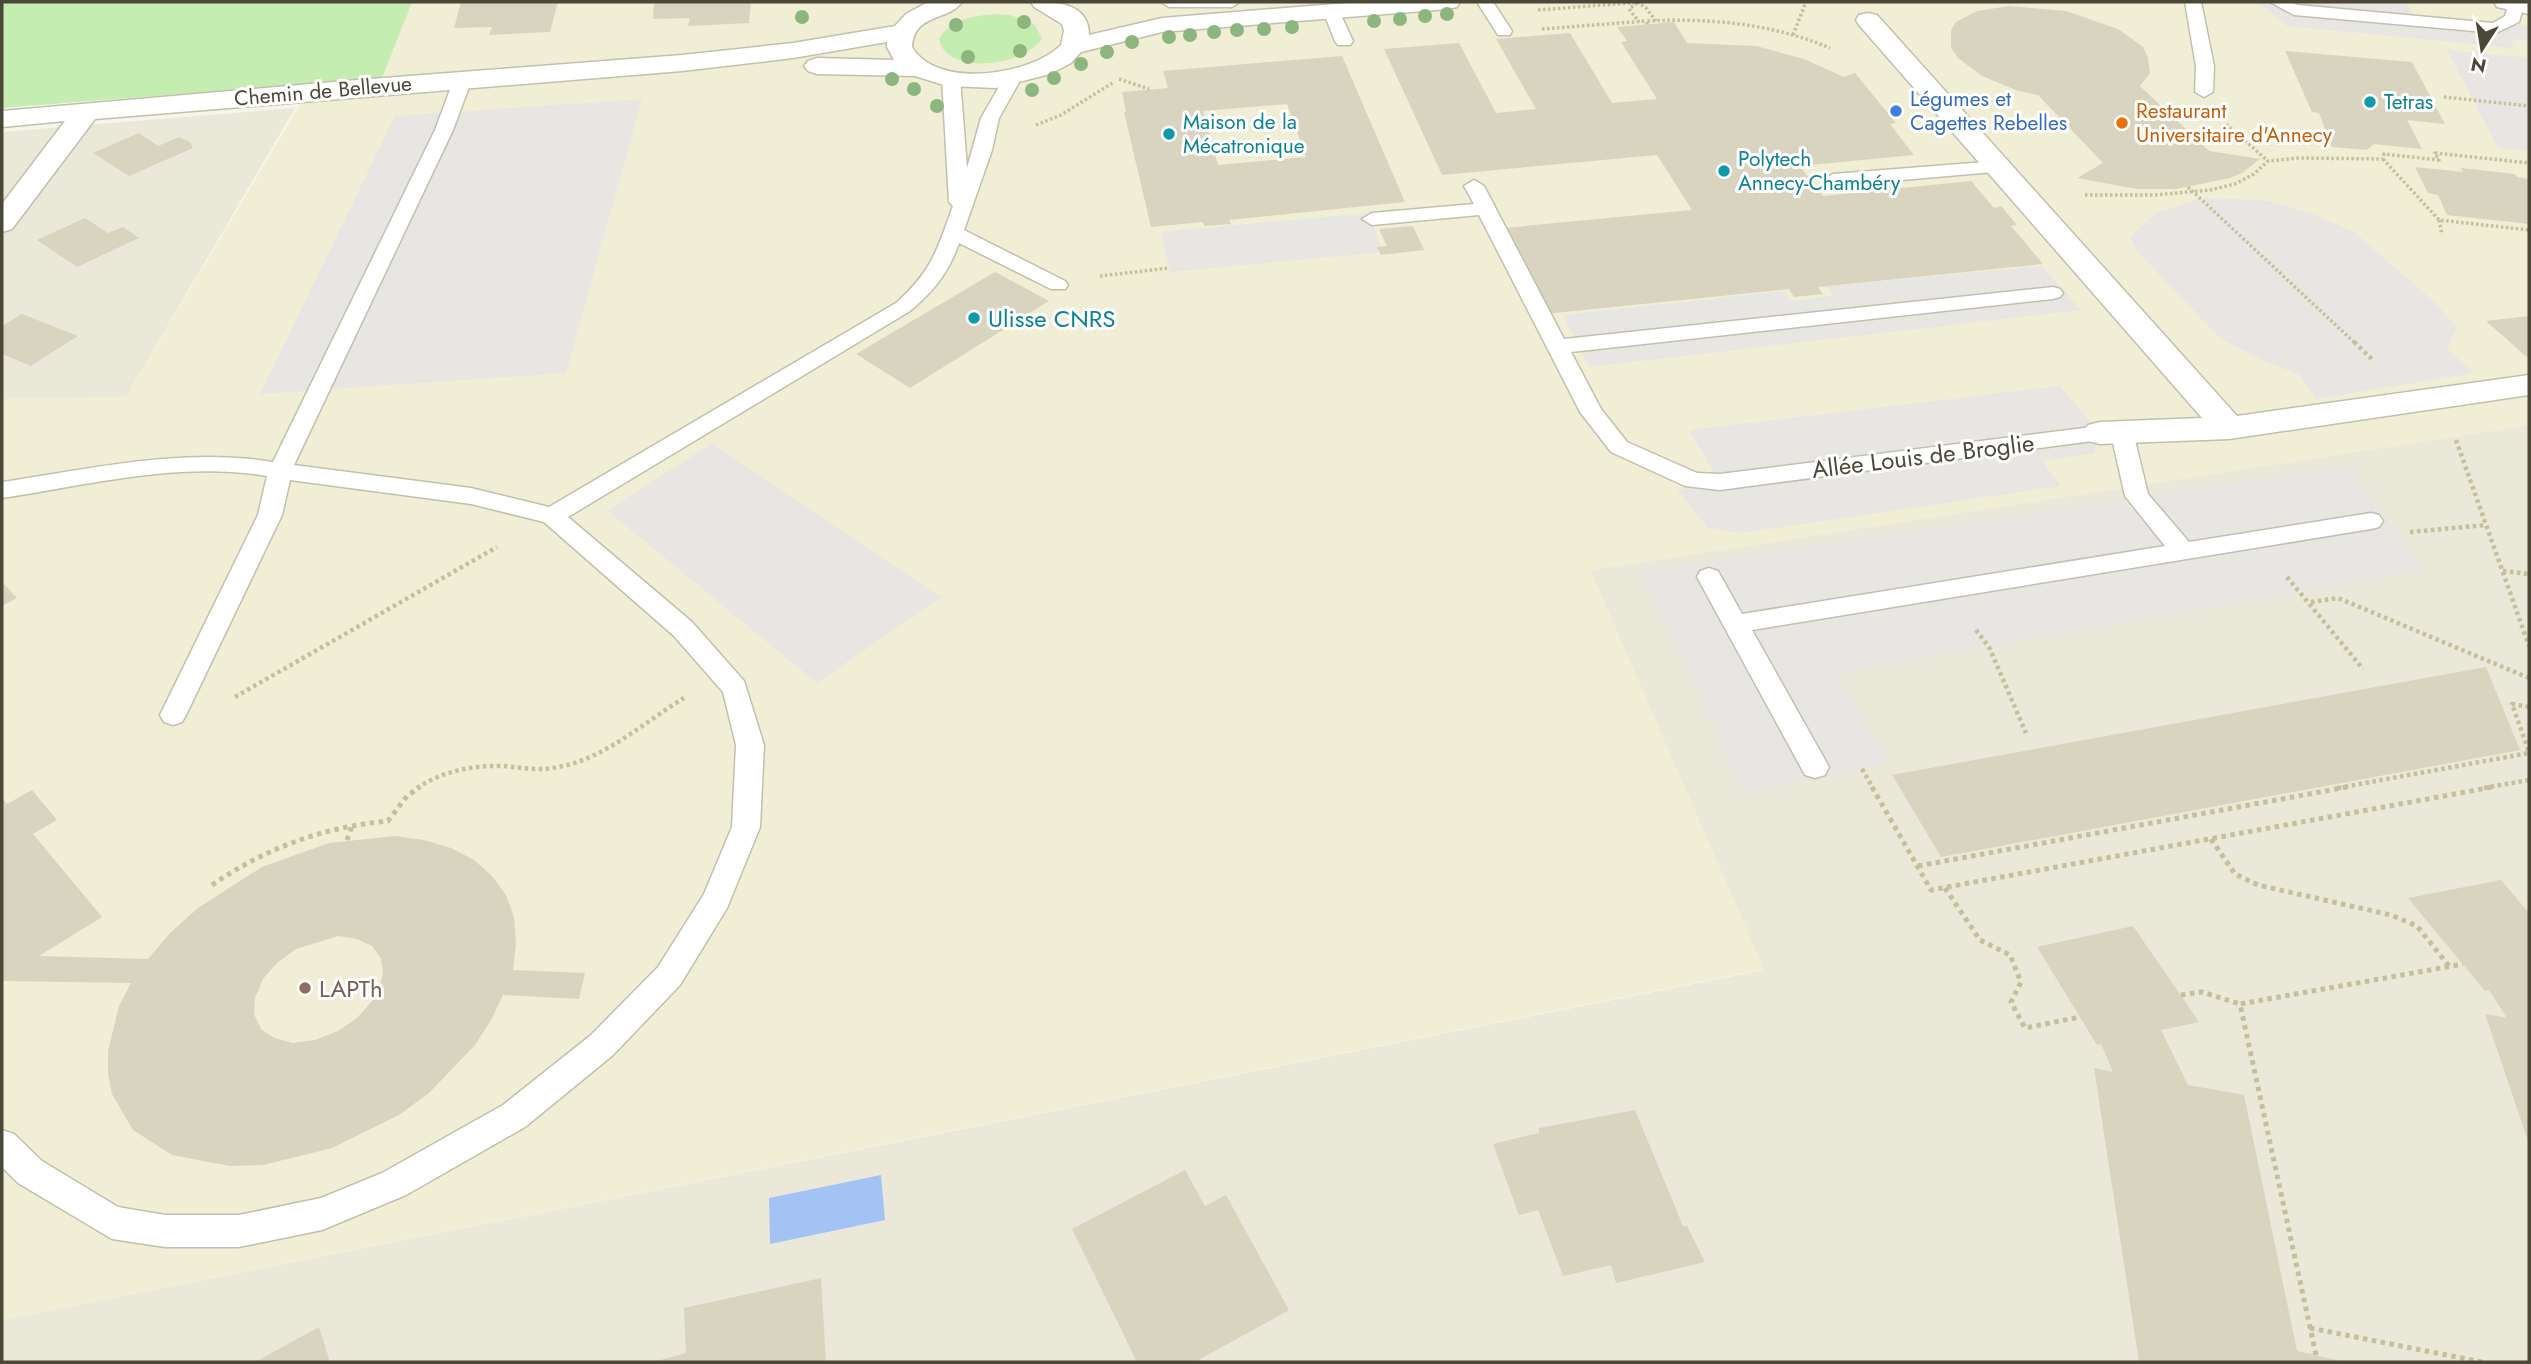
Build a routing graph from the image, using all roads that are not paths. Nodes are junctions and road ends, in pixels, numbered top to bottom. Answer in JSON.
{"nodes":[{"id":1,"x":950,"y":2,"type":"edge"},
{"id":2,"x":1043,"y":2,"type":"edge"},
{"id":3,"x":1231,"y":2,"type":"edge"},
{"id":4,"x":1448,"y":2,"type":"edge"},
{"id":5,"x":1485,"y":2,"type":"edge"},
{"id":6,"x":2193,"y":2,"type":"edge"},
{"id":7,"x":2278,"y":2,"type":"edge"},
{"id":8,"x":2517,"y":4,"type":"edge"},
{"id":9,"x":1331,"y":11,"type":"junction"},
{"id":10,"x":1861,"y":11,"type":"edge"},
{"id":11,"x":1166,"y":13,"type":"edge"},
{"id":12,"x":1069,"y":16,"type":"junction"},
{"id":13,"x":1503,"y":31,"type":"dead end"},
{"id":14,"x":902,"y":32,"type":"junction"},
{"id":15,"x":1344,"y":41,"type":"dead end"},
{"id":16,"x":1072,"y":47,"type":"junction"},
{"id":17,"x":643,"y":67,"type":"junction"},
{"id":18,"x":919,"y":68,"type":"junction"},
{"id":19,"x":1013,"y":77,"type":"junction"},
{"id":20,"x":950,"y":78,"type":"junction"},
{"id":21,"x":463,"y":79,"type":"junction"},
{"id":22,"x":2204,"y":92,"type":"dead end"},
{"id":23,"x":86,"y":112,"type":"junction"},
{"id":24,"x":2,"y":119,"type":"edge"},
{"id":25,"x":1998,"y":167,"type":"junction"},
{"id":26,"x":1833,"y":180,"type":"dead end"},
{"id":27,"x":1474,"y":186,"type":"dead end"},
{"id":28,"x":1485,"y":209,"type":"junction"},
{"id":29,"x":1372,"y":219,"type":"dead end"},
{"id":30,"x":2,"y":223,"type":"edge"},
{"id":31,"x":956,"y":224,"type":"junction"},
{"id":32,"x":1054,"y":283,"type":"road end"},
{"id":33,"x":2053,"y":292,"type":"dead end"},
{"id":34,"x":1555,"y":347,"type":"junction"},
{"id":35,"x":2529,"y":385,"type":"edge"},
{"id":36,"x":2229,"y":428,"type":"junction"},
{"id":37,"x":2111,"y":432,"type":"junction"},
{"id":38,"x":280,"y":471,"type":"junction"},
{"id":39,"x":2,"y":490,"type":"edge"},
{"id":40,"x":552,"y":516,"type":"junction"},
{"id":41,"x":2371,"y":521,"type":"road end"},
{"id":42,"x":2183,"y":551,"type":"junction"},
{"id":43,"x":1709,"y":577,"type":"dead end"},
{"id":44,"x":1735,"y":624,"type":"junction"},
{"id":45,"x":173,"y":715,"type":"dead end"},
{"id":46,"x":1815,"y":766,"type":"road end"},
{"id":47,"x":2,"y":1145,"type":"edge"}],
"edges":[{"from":1,"to":14,"type":"street"},
{"from":2,"to":12,"type":"street"},
{"from":3,"to":11,"type":"lane"},
{"from":4,"to":9,"type":"street"},
{"from":5,"to":13,"type":"lane"},
{"from":6,"to":22,"type":"lane"},
{"from":7,"to":8,"type":"lane"},
{"from":9,"to":11,"type":"street"},
{"from":9,"to":15,"type":"lane"},
{"from":10,"to":25,"type":"street"},
{"from":11,"to":12,"type":"street"},
{"from":11,"to":16,"type":"street"},
{"from":12,"to":16,"type":"street"},
{"from":14,"to":17,"type":"street","name":"Chemin de Bellevue"},
{"from":14,"to":18,"type":"street"},
{"from":16,"to":19,"type":"street","name":"Chemin de Bellevue"},
{"from":17,"to":18,"type":"street","name":"Chemin de Bellevue"},
{"from":17,"to":21,"type":"street","name":"Chemin de Bellevue"},
{"from":18,"to":20,"type":"street","name":"Chemin de Bellevue"},
{"from":19,"to":20,"type":"street","name":"Chemin de Bellevue"},
{"from":19,"to":31,"type":"lane"},
{"from":20,"to":31,"type":"lane"},
{"from":21,"to":23,"type":"street","name":"Chemin de Bellevue"},
{"from":21,"to":38,"type":"lane"},
{"from":23,"to":24,"type":"street","name":"Chemin de Bellevue"},
{"from":23,"to":30,"type":"street"},
{"from":25,"to":26,"type":"lane"},
{"from":25,"to":36,"type":"street"},
{"from":27,"to":28,"type":"lane","name":"Allée Louis de Broglie"},
{"from":28,"to":29,"type":"lane"},
{"from":28,"to":34,"type":"lane","name":"Allée Louis de Broglie"},
{"from":31,"to":32,"type":"lane"},
{"from":31,"to":40,"type":"lane"},
{"from":33,"to":34,"type":"lane"},
{"from":34,"to":37,"type":"lane","name":"Allée Louis de Broglie"},
{"from":35,"to":36,"type":"street","name":"Allée Louis de Broglie"},
{"from":36,"to":37,"type":"street","name":"Allée Louis de Broglie"},
{"from":37,"to":42,"type":"lane"},
{"from":38,"to":39,"type":"lane"},
{"from":38,"to":40,"type":"lane"},
{"from":38,"to":45,"type":"lane"},
{"from":40,"to":47,"type":"lane"},
{"from":41,"to":42,"type":"lane"},
{"from":42,"to":44,"type":"lane"},
{"from":43,"to":44,"type":"lane"},
{"from":44,"to":46,"type":"lane"}]}
